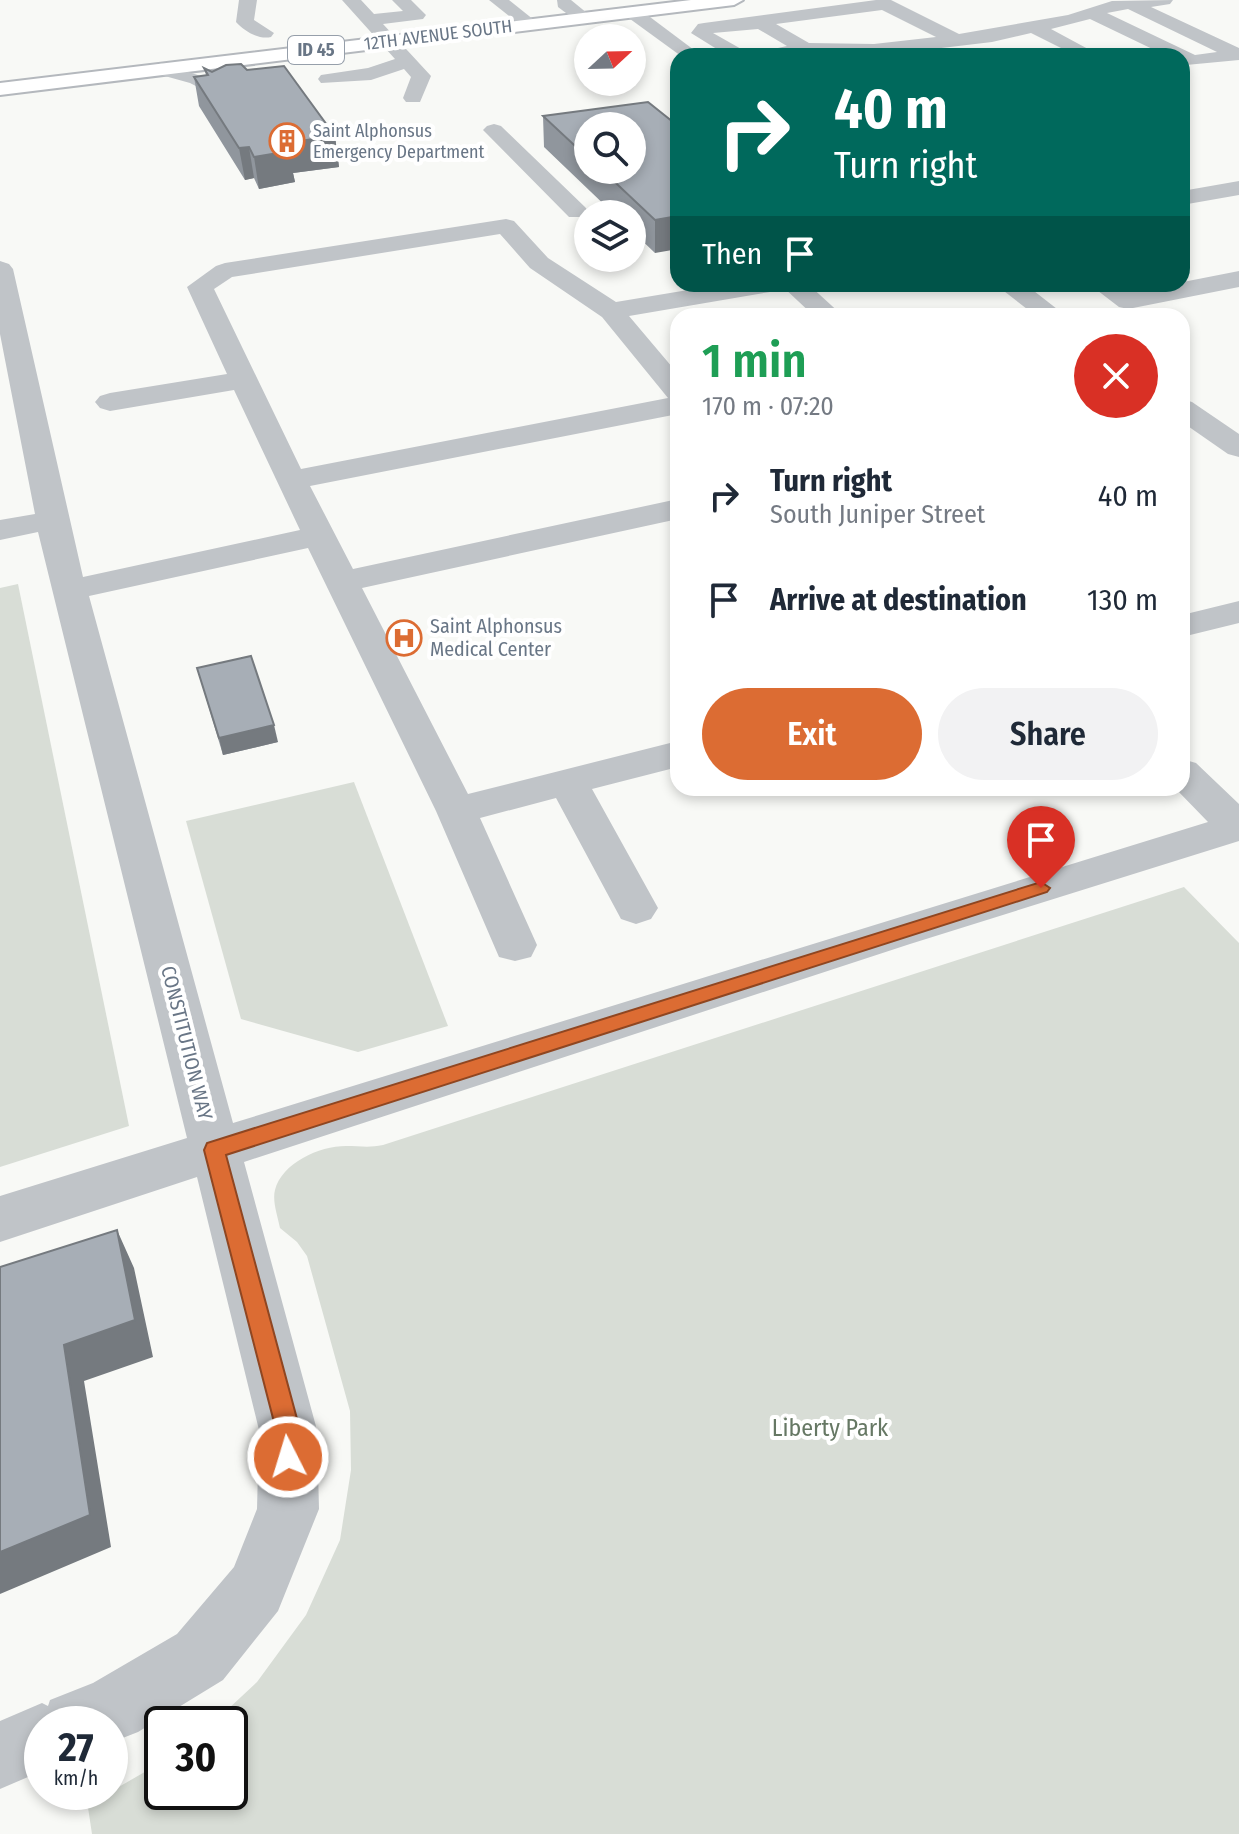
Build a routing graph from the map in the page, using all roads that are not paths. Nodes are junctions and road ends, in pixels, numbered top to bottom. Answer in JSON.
{"nodes":[{"id":1,"x":248,"y":0,"type":"edge"},
{"id":2,"x":399,"y":0,"type":"edge"},
{"id":3,"x":498,"y":0,"type":"edge"},
{"id":4,"x":734,"y":0,"type":"edge"},
{"id":5,"x":1164,"y":0,"type":"edge"},
{"id":6,"x":353,"y":2,"type":"edge"},
{"id":7,"x":564,"y":3,"type":"dead end"},
{"id":8,"x":709,"y":3,"type":"junction"},
{"id":9,"x":1131,"y":4,"type":"junction"},
{"id":10,"x":640,"y":7,"type":"edge"},
{"id":11,"x":1090,"y":12,"type":"junction"},
{"id":12,"x":767,"y":13,"type":"edge"},
{"id":13,"x":584,"y":18,"type":"junction"},
{"id":14,"x":370,"y":20,"type":"junction"},
{"id":15,"x":964,"y":22,"type":"dead end"},
{"id":16,"x":530,"y":24,"type":"junction"},
{"id":17,"x":1035,"y":28,"type":"junction"},
{"id":18,"x":265,"y":33,"type":"dead end"},
{"id":19,"x":992,"y":36,"type":"junction"},
{"id":20,"x":390,"y":41,"type":"junction"},
{"id":21,"x":684,"y":48,"type":"edge"},
{"id":22,"x":727,"y":48,"type":"edge"},
{"id":23,"x":805,"y":48,"type":"edge"},
{"id":24,"x":955,"y":48,"type":"edge"},
{"id":25,"x":1014,"y":48,"type":"edge"},
{"id":26,"x":1076,"y":48,"type":"edge"},
{"id":27,"x":1160,"y":48,"type":"edge"},
{"id":28,"x":235,"y":60,"type":"junction"},
{"id":29,"x":408,"y":61,"type":"junction"},
{"id":30,"x":1190,"y":62,"type":"edge"},
{"id":31,"x":161,"y":69,"type":"junction"},
{"id":32,"x":328,"y":79,"type":"dead end"},
{"id":33,"x":0,"y":89,"type":"edge"},
{"id":34,"x":413,"y":98,"type":"dead end"},
{"id":35,"x":494,"y":130,"type":"dead end"},
{"id":36,"x":1239,"y":188,"type":"edge"},
{"id":37,"x":1190,"y":197,"type":"edge"},
{"id":38,"x":574,"y":209,"type":"edge"},
{"id":39,"x":0,"y":269,"type":"edge"},
{"id":40,"x":1239,"y":279,"type":"edge"},
{"id":41,"x":1190,"y":289,"type":"edge"},
{"id":42,"x":723,"y":292,"type":"edge"},
{"id":43,"x":802,"y":292,"type":"edge"},
{"id":44,"x":1019,"y":292,"type":"edge"},
{"id":45,"x":1114,"y":292,"type":"edge"},
{"id":46,"x":1173,"y":292,"type":"edge"},
{"id":47,"x":821,"y":308,"type":"edge"},
{"id":48,"x":1042,"y":308,"type":"edge"},
{"id":49,"x":611,"y":311,"type":"junction"},
{"id":50,"x":244,"y":380,"type":"junction"},
{"id":51,"x":670,"y":382,"type":"edge"},
{"id":52,"x":110,"y":402,"type":"dead end"},
{"id":53,"x":670,"y":407,"type":"edge"},
{"id":54,"x":1190,"y":414,"type":"edge"},
{"id":55,"x":1239,"y":448,"type":"edge"},
{"id":56,"x":291,"y":480,"type":"junction"},
{"id":57,"x":670,"y":511,"type":"edge"},
{"id":58,"x":52,"y":520,"type":"junction"},
{"id":59,"x":0,"y":530,"type":"edge"},
{"id":60,"x":319,"y":536,"type":"junction"},
{"id":61,"x":342,"y":582,"type":"junction"},
{"id":62,"x":70,"y":590,"type":"junction"},
{"id":63,"x":1239,"y":612,"type":"edge"},
{"id":64,"x":1190,"y":624,"type":"edge"},
{"id":65,"x":670,"y":756,"type":"edge"},
{"id":66,"x":1190,"y":780,"type":"edge"},
{"id":67,"x":568,"y":783,"type":"junction"},
{"id":68,"x":456,"y":811,"type":"junction"},
{"id":69,"x":1239,"y":827,"type":"edge"},
{"id":70,"x":636,"y":908,"type":"dead end"},
{"id":71,"x":515,"y":945,"type":"dead end"},
{"id":72,"x":214,"y":1150,"type":"junction"},
{"id":73,"x":0,"y":1219,"type":"edge"},
{"id":74,"x":117,"y":1706,"type":"edge"},
{"id":75,"x":24,"y":1745,"type":"edge"},
{"id":76,"x":0,"y":1755,"type":"edge"}],
"edges":[{"from":1,"to":18,"type":"street"},
{"from":2,"to":6,"type":"street"},
{"from":2,"to":14,"type":"street"},
{"from":3,"to":16,"type":"street"},
{"from":4,"to":8,"type":"main road","name":"12TH AVENUE SOUTH","number":"ID 45"},
{"from":5,"to":9,"type":"street"},
{"from":6,"to":14,"type":"street"},
{"from":7,"to":13,"type":"street"},
{"from":8,"to":10,"type":"main road","name":"12TH AVENUE SOUTH","number":"ID 45"},
{"from":8,"to":12,"type":"street"},
{"from":9,"to":11,"type":"street"},
{"from":9,"to":30,"type":"street"},
{"from":10,"to":13,"type":"main road","name":"12TH AVENUE SOUTH","number":"ID 45"},
{"from":10,"to":21,"type":"street"},
{"from":11,"to":17,"type":"street"},
{"from":11,"to":27,"type":"street"},
{"from":12,"to":22,"type":"street"},
{"from":12,"to":23,"type":"street"},
{"from":12,"to":24,"type":"street"},
{"from":13,"to":16,"type":"main road","name":"12TH AVENUE SOUTH","number":"ID 45"},
{"from":14,"to":20,"type":"street"},
{"from":15,"to":19,"type":"street"},
{"from":16,"to":20,"type":"main road","name":"12TH AVENUE SOUTH","number":"ID 45"},
{"from":17,"to":19,"type":"street"},
{"from":17,"to":26,"type":"street"},
{"from":19,"to":24,"type":"street"},
{"from":19,"to":25,"type":"street"},
{"from":20,"to":28,"type":"main road","name":"12TH AVENUE SOUTH","number":"ID 45"},
{"from":20,"to":29,"type":"street"},
{"from":28,"to":31,"type":"main road","name":"12TH AVENUE SOUTH","number":"ID 45"},
{"from":28,"to":31,"type":"street"},
{"from":29,"to":32,"type":"street"},
{"from":29,"to":34,"type":"street"},
{"from":31,"to":33,"type":"main road","name":"12TH AVENUE SOUTH","number":"ID 45"},
{"from":35,"to":38,"type":"street"},
{"from":36,"to":37,"type":"street"},
{"from":39,"to":58,"type":"street","name":"CONSTITUTION WAY"},
{"from":40,"to":41,"type":"street"},
{"from":42,"to":49,"type":"street"},
{"from":43,"to":47,"type":"street"},
{"from":44,"to":48,"type":"street"},
{"from":45,"to":46,"type":"street"},
{"from":49,"to":50,"type":"street"},
{"from":49,"to":51,"type":"street"},
{"from":50,"to":52,"type":"street"},
{"from":50,"to":56,"type":"street"},
{"from":53,"to":56,"type":"street"},
{"from":54,"to":55,"type":"street"},
{"from":56,"to":60,"type":"street"},
{"from":57,"to":61,"type":"street"},
{"from":58,"to":59,"type":"street"},
{"from":58,"to":62,"type":"street","name":"CONSTITUTION WAY"},
{"from":60,"to":61,"type":"street"},
{"from":60,"to":62,"type":"street"},
{"from":61,"to":68,"type":"street"},
{"from":62,"to":72,"type":"street","name":"CONSTITUTION WAY"},
{"from":63,"to":64,"type":"street"},
{"from":65,"to":67,"type":"street"},
{"from":66,"to":69,"type":"street"},
{"from":67,"to":68,"type":"street"},
{"from":67,"to":70,"type":"street"},
{"from":68,"to":71,"type":"street"},
{"from":69,"to":72,"type":"street"},
{"from":72,"to":73,"type":"street"},
{"from":72,"to":74,"type":"street","name":"CONSTITUTION WAY"},
{"from":75,"to":76,"type":"street"}]}
